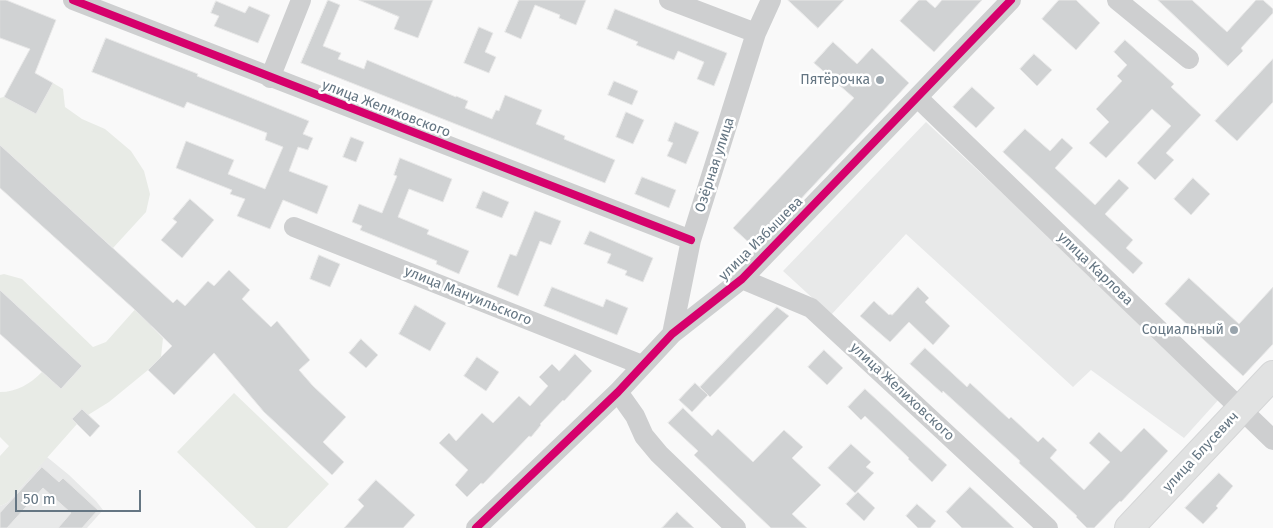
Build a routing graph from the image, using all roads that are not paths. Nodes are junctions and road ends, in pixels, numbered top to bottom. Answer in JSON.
{"nodes":[{"id":1,"x":73,"y":0,"type":"edge"},
{"id":2,"x":301,"y":0,"type":"edge"},
{"id":3,"x":669,"y":0,"type":"edge"},
{"id":4,"x":771,"y":0,"type":"edge"},
{"id":5,"x":1011,"y":0,"type":"edge"},
{"id":6,"x":1117,"y":0,"type":"edge"},
{"id":7,"x":756,"y":33,"type":"junction"},
{"id":8,"x":1189,"y":59,"type":"dead end"},
{"id":9,"x":270,"y":78,"type":"junction"},
{"id":10,"x":918,"y":98,"type":"junction"},
{"id":11,"x":294,"y":226,"type":"dead end"},
{"id":12,"x":691,"y":240,"type":"junction"},
{"id":13,"x":742,"y":280,"type":"junction"},
{"id":14,"x":672,"y":334,"type":"junction"},
{"id":15,"x":642,"y":365,"type":"junction"},
{"id":16,"x":1273,"y":375,"type":"edge"},
{"id":17,"x":618,"y":392,"type":"junction"},
{"id":18,"x":1240,"y":409,"type":"junction"},
{"id":19,"x":1273,"y":440,"type":"edge"},
{"id":20,"x":476,"y":528,"type":"edge"},
{"id":21,"x":736,"y":528,"type":"edge"},
{"id":22,"x":1048,"y":528,"type":"edge"},
{"id":23,"x":1128,"y":528,"type":"edge"}],
"edges":[{"from":1,"to":9,"type":"street","name":"улица Желиховского"},
{"from":2,"to":9,"type":"street"},
{"from":3,"to":7,"type":"street"},
{"from":4,"to":7,"type":"street","name":"Озёрная улица"},
{"from":5,"to":10,"type":"street","name":"улица Избышева"},
{"from":6,"to":8,"type":"street"},
{"from":7,"to":12,"type":"street","name":"Озёрная улица"},
{"from":9,"to":12,"type":"street","name":"улица Желиховского"},
{"from":10,"to":13,"type":"street","name":"улица Избышева"},
{"from":10,"to":18,"type":"street","name":"улица Карлова"},
{"from":11,"to":15,"type":"street","name":"улица Мануильского"},
{"from":12,"to":14,"type":"street","name":"Озёрная улица"},
{"from":13,"to":14,"type":"street","name":"улица Избышева"},
{"from":13,"to":22,"type":"street","name":"улица Желиховского"},
{"from":14,"to":15,"type":"street","name":"улица Избышева"},
{"from":15,"to":17,"type":"street","name":"улица Избышева"},
{"from":16,"to":18,"type":"main road","name":"улица Блусевич"},
{"from":17,"to":20,"type":"street","name":"улица Избышева"},
{"from":17,"to":21,"type":"street"},
{"from":18,"to":19,"type":"street","name":"улица Карлова"},
{"from":18,"to":23,"type":"main road","name":"улица Блусевич"}]}
